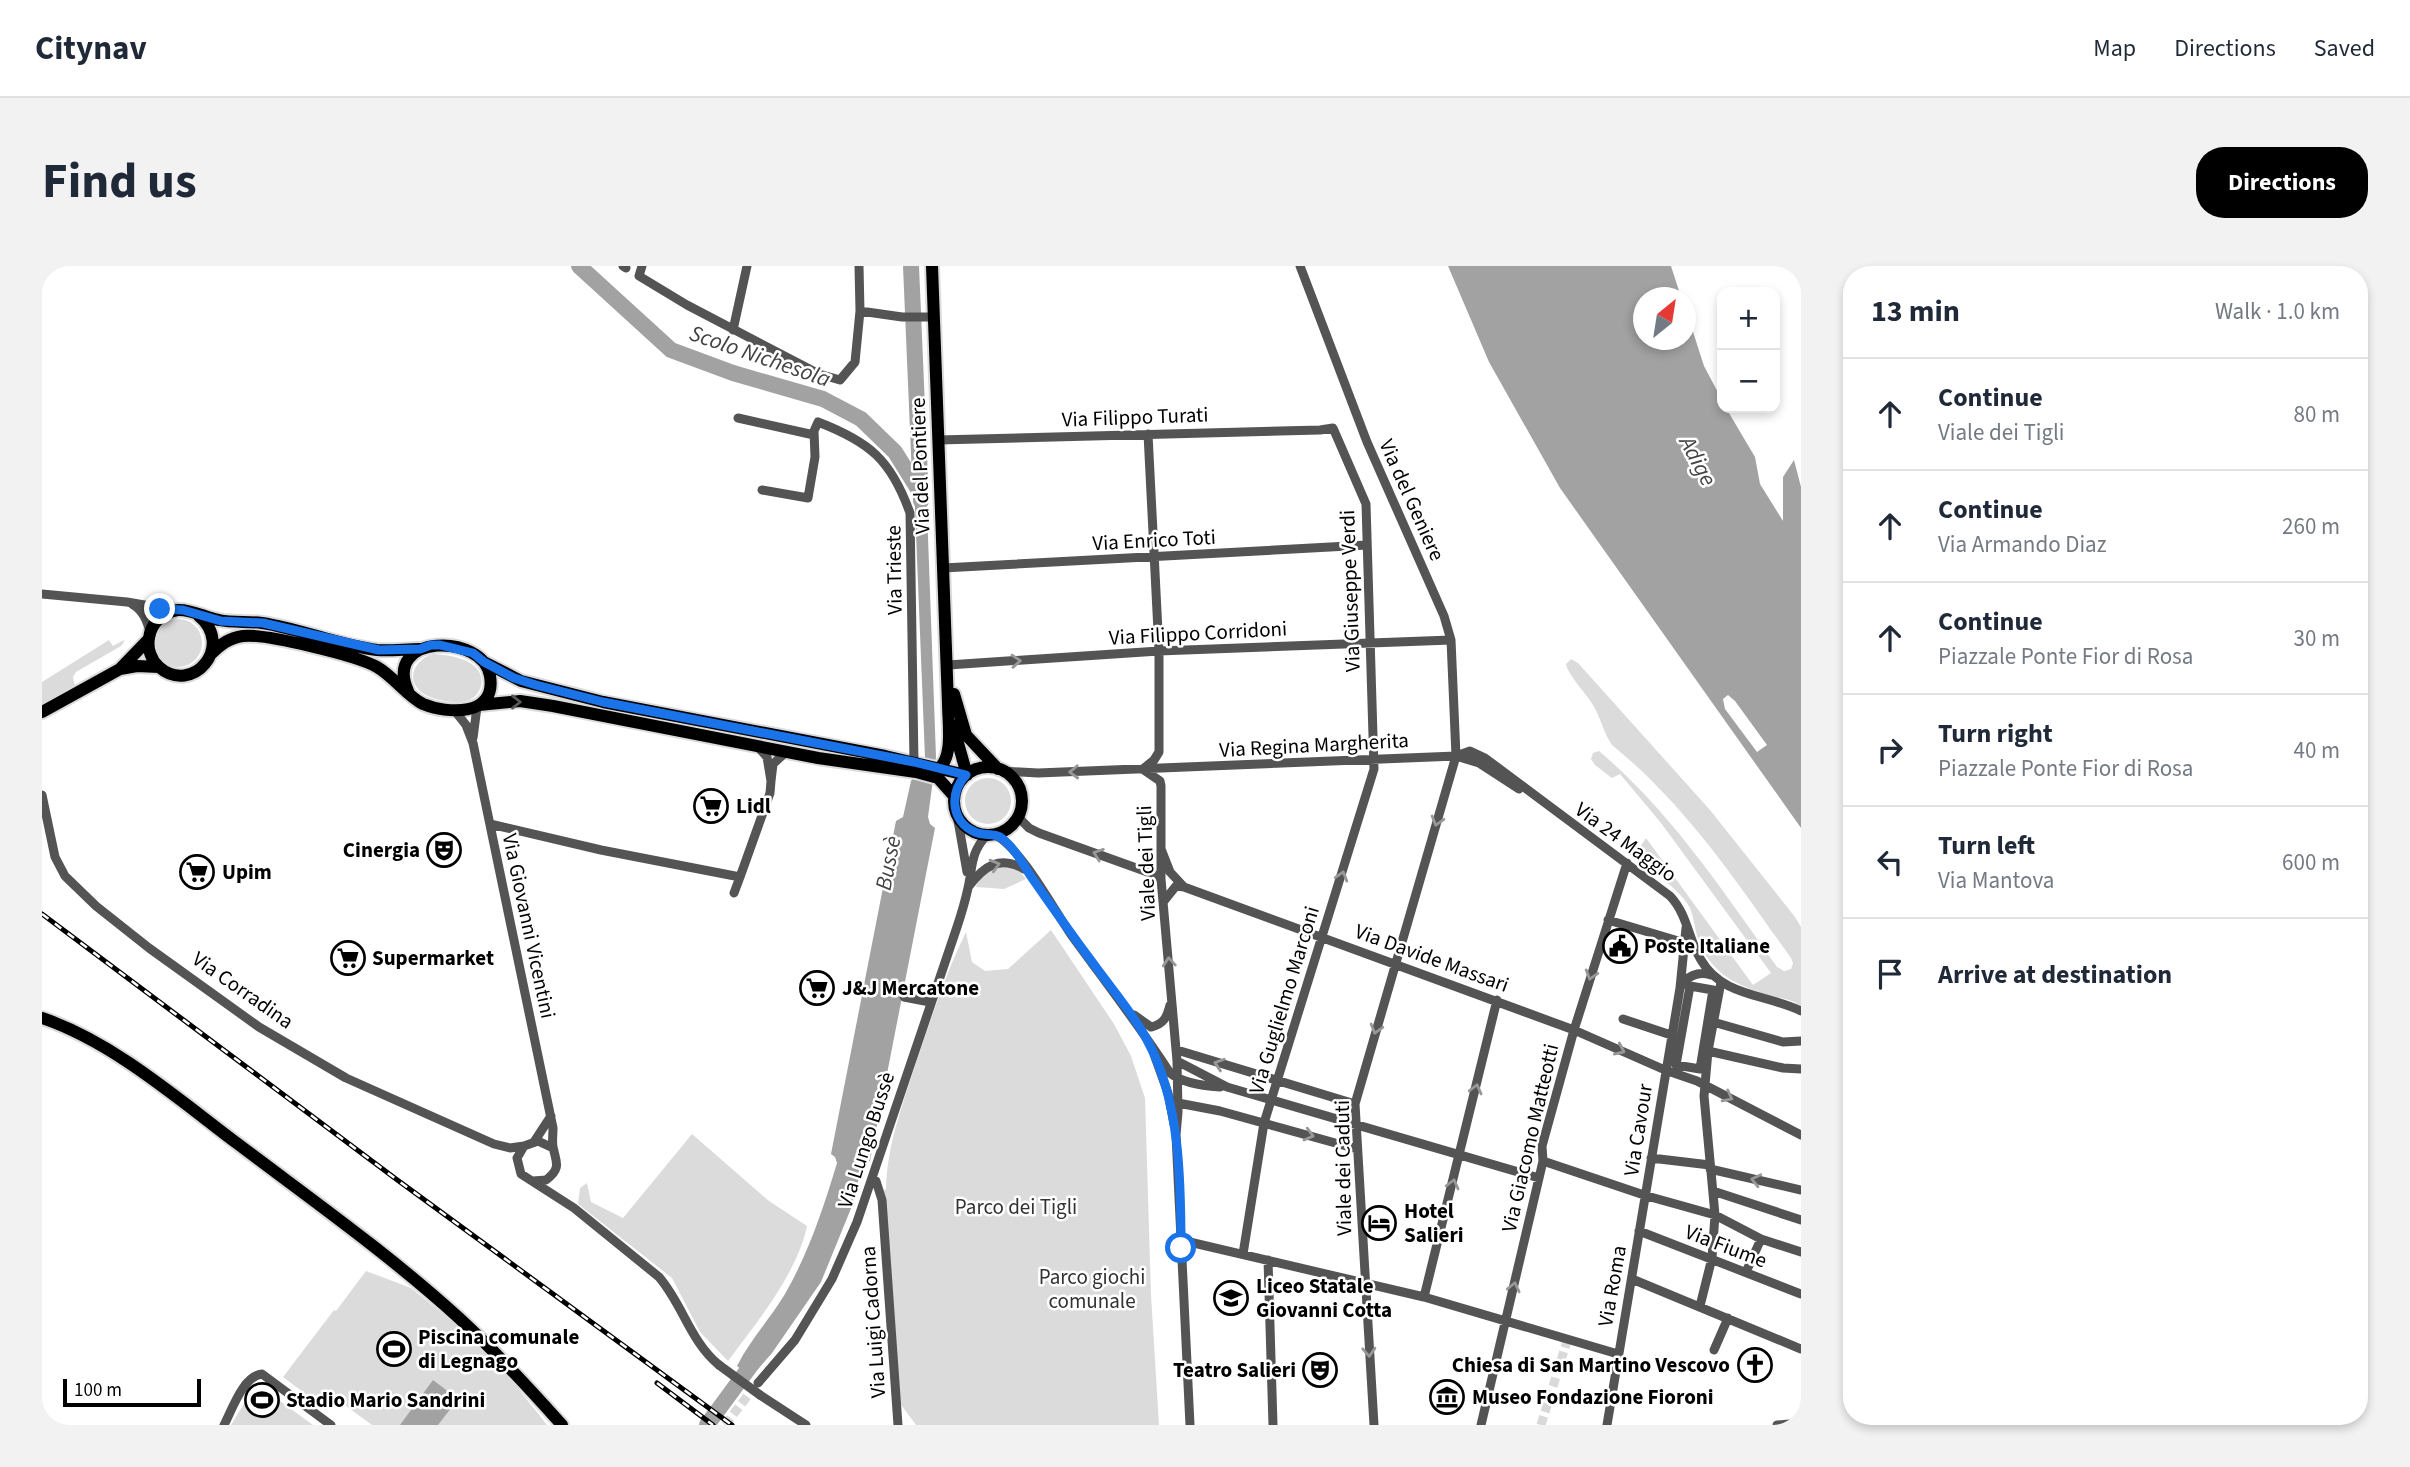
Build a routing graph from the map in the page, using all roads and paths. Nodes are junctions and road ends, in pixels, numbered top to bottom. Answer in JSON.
{"nodes":[{"id":1,"x":642,"y":266,"type":"edge"},
{"id":2,"x":747,"y":266,"type":"edge"},
{"id":3,"x":859,"y":266,"type":"edge"},
{"id":4,"x":932,"y":266,"type":"edge"},
{"id":5,"x":1300,"y":266,"type":"edge"},
{"id":6,"x":860,"y":311,"type":"junction"},
{"id":7,"x":929,"y":317,"type":"junction"},
{"id":8,"x":733,"y":330,"type":"junction"},
{"id":9,"x":738,"y":418,"type":"dead end"},
{"id":10,"x":1333,"y":428,"type":"joint"},
{"id":11,"x":1148,"y":434,"type":"junction"},
{"id":12,"x":814,"y":435,"type":"junction"},
{"id":13,"x":938,"y":440,"type":"junction"},
{"id":14,"x":762,"y":490,"type":"dead end"},
{"id":15,"x":1367,"y":545,"type":"junction"},
{"id":16,"x":1154,"y":558,"type":"junction"},
{"id":17,"x":943,"y":568,"type":"junction"},
{"id":18,"x":42,"y":594,"type":"edge"},
{"id":19,"x":127,"y":602,"type":"junction"},
{"id":20,"x":175,"y":611,"type":"junction"},
{"id":21,"x":198,"y":615,"type":"junction"},
{"id":22,"x":149,"y":637,"type":"junction"},
{"id":23,"x":1451,"y":640,"type":"junction"},
{"id":24,"x":1370,"y":643,"type":"junction"},
{"id":25,"x":420,"y":649,"type":"junction"},
{"id":26,"x":1159,"y":651,"type":"junction"},
{"id":27,"x":211,"y":654,"type":"junction"},
{"id":28,"x":484,"y":662,"type":"junction"},
{"id":29,"x":948,"y":665,"type":"junction"},
{"id":30,"x":159,"y":667,"type":"junction"},
{"id":31,"x":120,"y":669,"type":"junction"},
{"id":32,"x":408,"y":691,"type":"junction"},
{"id":33,"x":948,"y":704,"type":"junction"},
{"id":34,"x":54,"y":706,"type":"junction"},
{"id":35,"x":478,"y":706,"type":"junction"},
{"id":36,"x":455,"y":711,"type":"junction"},
{"id":37,"x":42,"y":712,"type":"edge"},
{"id":38,"x":42,"y":719,"type":"edge"},
{"id":39,"x":473,"y":743,"type":"junction"},
{"id":40,"x":756,"y":746,"type":"junction"},
{"id":41,"x":786,"y":752,"type":"junction"},
{"id":42,"x":1159,"y":752,"type":"junction"},
{"id":43,"x":1456,"y":756,"type":"junction"},
{"id":44,"x":1374,"y":759,"type":"junction"},
{"id":45,"x":917,"y":766,"type":"junction"},
{"id":46,"x":1173,"y":769,"type":"junction"},
{"id":47,"x":1000,"y":770,"type":"junction"},
{"id":48,"x":1143,"y":770,"type":"junction"},
{"id":49,"x":938,"y":774,"type":"junction"},
{"id":50,"x":967,"y":775,"type":"junction"},
{"id":51,"x":771,"y":781,"type":"junction"},
{"id":52,"x":1160,"y":782,"type":"junction"},
{"id":53,"x":42,"y":795,"type":"edge"},
{"id":54,"x":954,"y":796,"type":"junction"},
{"id":55,"x":957,"y":815,"type":"junction"},
{"id":56,"x":1018,"y":817,"type":"junction"},
{"id":57,"x":491,"y":824,"type":"junction"},
{"id":58,"x":991,"y":835,"type":"junction"},
{"id":59,"x":1161,"y":849,"type":"junction"},
{"id":60,"x":1627,"y":863,"type":"junction"},
{"id":61,"x":1029,"y":872,"type":"junction"},
{"id":62,"x":740,"y":877,"type":"junction"},
{"id":63,"x":1161,"y":879,"type":"junction"},
{"id":64,"x":1184,"y":887,"type":"junction"},
{"id":65,"x":968,"y":888,"type":"junction"},
{"id":66,"x":734,"y":892,"type":"dead end"},
{"id":67,"x":1164,"y":901,"type":"junction"},
{"id":68,"x":1684,"y":916,"type":"junction"},
{"id":69,"x":1608,"y":920,"type":"junction"},
{"id":70,"x":1322,"y":937,"type":"junction"},
{"id":71,"x":1685,"y":943,"type":"junction"},
{"id":72,"x":1683,"y":955,"type":"junction"},
{"id":73,"x":1396,"y":964,"type":"junction"},
{"id":74,"x":1704,"y":966,"type":"junction"},
{"id":75,"x":1713,"y":975,"type":"junction"},
{"id":76,"x":1721,"y":982,"type":"junction"},
{"id":77,"x":1685,"y":987,"type":"junction"},
{"id":78,"x":1171,"y":988,"type":"junction"},
{"id":79,"x":904,"y":997,"type":"dead end"},
{"id":80,"x":1497,"y":1000,"type":"junction"},
{"id":81,"x":930,"y":1002,"type":"junction"},
{"id":82,"x":1801,"y":1011,"type":"edge"},
{"id":83,"x":1130,"y":1012,"type":"junction"},
{"id":84,"x":42,"y":1018,"type":"edge"},
{"id":85,"x":1623,"y":1019,"type":"dead end"},
{"id":86,"x":1713,"y":1022,"type":"junction"},
{"id":87,"x":1574,"y":1030,"type":"junction"},
{"id":88,"x":1671,"y":1035,"type":"junction"},
{"id":89,"x":1147,"y":1040,"type":"junction"},
{"id":90,"x":1801,"y":1041,"type":"edge"},
{"id":91,"x":1177,"y":1050,"type":"junction"},
{"id":92,"x":1708,"y":1051,"type":"junction"},
{"id":93,"x":1177,"y":1062,"type":"junction"},
{"id":94,"x":1801,"y":1069,"type":"edge"},
{"id":95,"x":1665,"y":1070,"type":"junction"},
{"id":96,"x":1178,"y":1078,"type":"junction"},
{"id":97,"x":1279,"y":1081,"type":"junction"},
{"id":98,"x":1706,"y":1086,"type":"junction"},
{"id":99,"x":1225,"y":1087,"type":"junction"},
{"id":100,"x":1271,"y":1100,"type":"junction"},
{"id":101,"x":1178,"y":1103,"type":"junction"},
{"id":102,"x":1355,"y":1104,"type":"junction"},
{"id":103,"x":551,"y":1116,"type":"junction"},
{"id":104,"x":1264,"y":1123,"type":"junction"},
{"id":105,"x":1356,"y":1125,"type":"junction"},
{"id":106,"x":1176,"y":1135,"type":"junction"},
{"id":107,"x":1801,"y":1135,"type":"edge"},
{"id":108,"x":534,"y":1142,"type":"junction"},
{"id":109,"x":494,"y":1144,"type":"junction"},
{"id":110,"x":524,"y":1146,"type":"junction"},
{"id":111,"x":553,"y":1148,"type":"junction"},
{"id":112,"x":1356,"y":1149,"type":"junction"},
{"id":113,"x":1459,"y":1155,"type":"junction"},
{"id":114,"x":1651,"y":1157,"type":"junction"},
{"id":115,"x":1543,"y":1161,"type":"junction"},
{"id":116,"x":1710,"y":1167,"type":"junction"},
{"id":117,"x":518,"y":1169,"type":"junction"},
{"id":118,"x":551,"y":1176,"type":"junction"},
{"id":119,"x":1539,"y":1178,"type":"junction"},
{"id":120,"x":872,"y":1179,"type":"junction"},
{"id":121,"x":533,"y":1181,"type":"junction"},
{"id":122,"x":1801,"y":1190,"type":"edge"},
{"id":123,"x":1713,"y":1191,"type":"junction"},
{"id":124,"x":1647,"y":1196,"type":"junction"},
{"id":125,"x":574,"y":1209,"type":"junction"},
{"id":126,"x":1715,"y":1215,"type":"junction"},
{"id":127,"x":1801,"y":1220,"type":"edge"},
{"id":128,"x":1639,"y":1231,"type":"junction"},
{"id":129,"x":1761,"y":1239,"type":"junction"},
{"id":130,"x":1181,"y":1240,"type":"junction"},
{"id":131,"x":1801,"y":1252,"type":"edge"},
{"id":132,"x":1243,"y":1254,"type":"junction"},
{"id":133,"x":1712,"y":1258,"type":"junction"},
{"id":134,"x":1268,"y":1260,"type":"junction"},
{"id":135,"x":1746,"y":1272,"type":"junction"},
{"id":136,"x":1632,"y":1279,"type":"junction"},
{"id":137,"x":1365,"y":1284,"type":"junction"},
{"id":138,"x":1801,"y":1294,"type":"edge"},
{"id":139,"x":1424,"y":1297,"type":"junction"},
{"id":140,"x":1700,"y":1306,"type":"junction"},
{"id":141,"x":1728,"y":1318,"type":"junction"},
{"id":142,"x":1506,"y":1321,"type":"junction"},
{"id":143,"x":1801,"y":1349,"type":"edge"},
{"id":144,"x":1714,"y":1350,"type":"dead end"},
{"id":145,"x":1618,"y":1354,"type":"junction"},
{"id":146,"x":758,"y":1382,"type":"tunnel mouth"},
{"id":147,"x":1799,"y":1419,"type":"edge"},
{"id":148,"x":224,"y":1425,"type":"edge"},
{"id":149,"x":331,"y":1425,"type":"edge"},
{"id":150,"x":562,"y":1425,"type":"edge"},
{"id":151,"x":806,"y":1425,"type":"edge"},
{"id":152,"x":898,"y":1425,"type":"edge"},
{"id":153,"x":1190,"y":1425,"type":"edge"},
{"id":154,"x":1273,"y":1425,"type":"edge"},
{"id":155,"x":1374,"y":1425,"type":"edge"},
{"id":156,"x":1481,"y":1425,"type":"edge"},
{"id":157,"x":1606,"y":1425,"type":"edge"},
{"id":158,"x":1777,"y":1425,"type":"edge"}],
"edges":[{"from":1,"to":8,"type":"street"},
{"from":2,"to":8,"type":"street"},
{"from":3,"to":6,"type":"street"},
{"from":4,"to":7,"type":"main road","name":"Via del Pontiere"},
{"from":5,"to":23,"type":"street","name":"Via del Geniere"},
{"from":6,"to":7,"type":"street"},
{"from":6,"to":8,"type":"street"},
{"from":7,"to":13,"type":"main road","name":"Via del Pontiere"},
{"from":9,"to":12,"type":"street"},
{"from":10,"to":11,"type":"street","name":"Via Filippo Turati"},
{"from":10,"to":15,"type":"street","name":"Via Giuseppe Verdi"},
{"from":11,"to":13,"type":"street","name":"Via Filippo Turati"},
{"from":11,"to":16,"type":"street"},
{"from":12,"to":14,"type":"street"},
{"from":12,"to":45,"type":"street","name":"Via Trieste"},
{"from":13,"to":17,"type":"main road","name":"Via del Pontiere"},
{"from":15,"to":16,"type":"street","name":"Via Enrico Toti"},
{"from":15,"to":24,"type":"street","name":"Via Giuseppe Verdi"},
{"from":16,"to":17,"type":"street","name":"Via Enrico Toti"},
{"from":16,"to":26,"type":"street"},
{"from":17,"to":29,"type":"main road","name":"Via del Pontiere"},
{"from":18,"to":19,"type":"street"},
{"from":19,"to":20,"type":"street"},
{"from":19,"to":22,"type":"street"},
{"from":20,"to":21,"type":"main road"},
{"from":20,"to":22,"type":"main road"},
{"from":21,"to":25,"type":"main road"},
{"from":21,"to":27,"type":"main road"},
{"from":22,"to":30,"type":"main road"},
{"from":22,"to":31,"type":"main road"},
{"from":23,"to":24,"type":"street","name":"Via Filippo Corridoni"},
{"from":23,"to":43,"type":"street","name":"Via del Geniere"},
{"from":24,"to":26,"type":"street","name":"Via Filippo Corridoni"},
{"from":24,"to":44,"type":"street","name":"Via Giuseppe Verdi"},
{"from":25,"to":28,"type":"main road"},
{"from":25,"to":32,"type":"main road"},
{"from":29,"to":26,"type":"street","name":"Via Filippo Corridoni","one_way":true},
{"from":26,"to":42,"type":"street"},
{"from":27,"to":30,"type":"main road"},
{"from":27,"to":32,"type":"main road"},
{"from":28,"to":35,"type":"main road"},
{"from":28,"to":45,"type":"main road"},
{"from":29,"to":33,"type":"main road","name":"Via del Pontiere"},
{"from":29,"to":47,"type":"main road","name":"Via del Pontiere"},
{"from":30,"to":31,"type":"main road"},
{"from":31,"to":34,"type":"main road"},
{"from":32,"to":36,"type":"main road"},
{"from":33,"to":49,"type":"main road","name":"Via del Pontiere"},
{"from":33,"to":50,"type":"main road","name":"Via del Pontiere"},
{"from":34,"to":37,"type":"main road"},
{"from":34,"to":38,"type":"main road"},
{"from":35,"to":36,"type":"main road"},
{"from":35,"to":39,"type":"street","name":"Via Giovanni Vicentini"},
{"from":35,"to":40,"type":"main road","one_way":true},
{"from":36,"to":39,"type":"street","name":"Via Giovanni Vicentini"},
{"from":39,"to":57,"type":"street","name":"Via Giovanni Vicentini"},
{"from":40,"to":41,"type":"main road"},
{"from":40,"to":51,"type":"street"},
{"from":41,"to":45,"type":"main road"},
{"from":41,"to":51,"type":"street"},
{"from":42,"to":46,"type":"street"},
{"from":42,"to":48,"type":"street"},
{"from":43,"to":44,"type":"street","name":"Via Regina Margherita"},
{"from":43,"to":60,"type":"street","name":"Via 24 Maggio"},
{"from":43,"to":73,"type":"street","name":"Viale dei Caduti","one_way":true},
{"from":44,"to":46,"type":"street","name":"Via Regina Margherita"},
{"from":70,"to":44,"type":"street","name":"Via Guglielmo Marconi","one_way":true},
{"from":45,"to":49,"type":"main road"},
{"from":46,"to":48,"type":"street","name":"Via Regina Margherita"},
{"from":46,"to":52,"type":"street"},
{"from":48,"to":47,"type":"street","name":"Via Regina Margherita","one_way":true},
{"from":47,"to":50,"type":"main road"},
{"from":47,"to":56,"type":"main road"},
{"from":48,"to":52,"type":"street","name":"Viale dei Tigli"},
{"from":49,"to":50,"type":"main road"},
{"from":49,"to":54,"type":"main road"},
{"from":50,"to":54,"type":"main road"},
{"from":51,"to":62,"type":"street"},
{"from":52,"to":59,"type":"street","name":"Viale dei Tigli"},
{"from":53,"to":109,"type":"street","name":"Via Corradina"},
{"from":54,"to":55,"type":"main road"},
{"from":55,"to":58,"type":"main road"},
{"from":55,"to":65,"type":"street","name":"Via Lungo Bussè"},
{"from":56,"to":58,"type":"main road"},
{"from":63,"to":56,"type":"street","one_way":true},
{"from":57,"to":62,"type":"street"},
{"from":57,"to":103,"type":"street","name":"Via Giovanni Vicentini"},
{"from":58,"to":61,"type":"street"},
{"from":58,"to":65,"type":"street","name":"Via Lungo Bussè"},
{"from":59,"to":63,"type":"street","name":"Viale dei Tigli"},
{"from":59,"to":64,"type":"street"},
{"from":60,"to":68,"type":"street","name":"Via 24 Maggio"},
{"from":60,"to":69,"type":"street","name":"Via Giacomo Matteotti"},
{"from":65,"to":61,"type":"street","one_way":true},
{"from":61,"to":83,"type":"street"},
{"from":62,"to":66,"type":"street"},
{"from":63,"to":67,"type":"street","name":"Viale dei Tigli"},
{"from":64,"to":67,"type":"street"},
{"from":64,"to":70,"type":"street","name":"Via Davide Massari"},
{"from":65,"to":81,"type":"street","name":"Via Lungo Bussè"},
{"from":78,"to":67,"type":"street","name":"Viale dei Tigli","one_way":true},
{"from":68,"to":71,"type":"street"},
{"from":68,"to":74,"type":"street","name":"Via 24 Maggio"},
{"from":69,"to":71,"type":"street"},
{"from":69,"to":87,"type":"street","name":"Via Giacomo Matteotti","one_way":true},
{"from":70,"to":73,"type":"street","name":"Via Davide Massari"},
{"from":70,"to":97,"type":"street","name":"Via Guglielmo Marconi"},
{"from":71,"to":72,"type":"street"},
{"from":72,"to":74,"type":"street"},
{"from":72,"to":77,"type":"street"},
{"from":73,"to":80,"type":"street","name":"Via Davide Massari"},
{"from":73,"to":102,"type":"street","name":"Viale dei Caduti","one_way":true},
{"from":74,"to":75,"type":"street","name":"Via 24 Maggio"},
{"from":75,"to":76,"type":"street","name":"Via 24 Maggio"},
{"from":75,"to":77,"type":"street"},
{"from":76,"to":82,"type":"street","name":"Via 24 Maggio"},
{"from":76,"to":86,"type":"street"},
{"from":77,"to":77,"type":"street"},
{"from":77,"to":88,"type":"street","name":"Via Cavour"},
{"from":78,"to":83,"type":"street","name":"Viale dei Tigli"},
{"from":78,"to":91,"type":"street","name":"Viale dei Tigli"},
{"from":79,"to":81,"type":"street"},
{"from":80,"to":87,"type":"street","name":"Via Davide Massari"},
{"from":113,"to":80,"type":"street","one_way":true},
{"from":81,"to":120,"type":"street","name":"Via Lungo Bussè"},
{"from":83,"to":89,"type":"street"},
{"from":84,"to":150,"type":"main road"},
{"from":85,"to":88,"type":"street"},
{"from":86,"to":90,"type":"street"},
{"from":86,"to":92,"type":"street"},
{"from":87,"to":95,"type":"street","name":"Via Davide Massari","one_way":true},
{"from":87,"to":115,"type":"street","name":"Via Giacomo Matteotti"},
{"from":88,"to":95,"type":"street","name":"Via Cavour"},
{"from":89,"to":96,"type":"street"},
{"from":89,"to":106,"type":"street"},
{"from":91,"to":93,"type":"street","name":"Viale dei Tigli"},
{"from":97,"to":91,"type":"street","one_way":true},
{"from":92,"to":94,"type":"street"},
{"from":92,"to":98,"type":"street"},
{"from":93,"to":96,"type":"street","name":"Viale dei Tigli"},
{"from":93,"to":99,"type":"street"},
{"from":95,"to":98,"type":"street","name":"Via Davide Massari"},
{"from":95,"to":114,"type":"street","name":"Via Cavour"},
{"from":96,"to":99,"type":"street"},
{"from":96,"to":101,"type":"street","name":"Viale dei Tigli"},
{"from":97,"to":100,"type":"street","name":"Via Guglielmo Marconi"},
{"from":97,"to":102,"type":"street"},
{"from":98,"to":107,"type":"street","name":"Via Davide Massari","one_way":true},
{"from":98,"to":116,"type":"street"},
{"from":99,"to":100,"type":"street"},
{"from":100,"to":104,"type":"street","name":"Via Guglielmo Marconi"},
{"from":100,"to":105,"type":"street"},
{"from":101,"to":104,"type":"street"},
{"from":101,"to":106,"type":"street","name":"Viale dei Tigli"},
{"from":102,"to":105,"type":"street","name":"Viale dei Caduti"},
{"from":103,"to":108,"type":"street"},
{"from":103,"to":111,"type":"street","name":"Via Giovanni Vicentini"},
{"from":104,"to":112,"type":"street","one_way":true},
{"from":104,"to":132,"type":"street","name":"Via Guglielmo Marconi"},
{"from":105,"to":112,"type":"street","name":"Viale dei Caduti"},
{"from":105,"to":113,"type":"street"},
{"from":106,"to":130,"type":"street","name":"Viale dei Tigli"},
{"from":108,"to":110,"type":"street"},
{"from":108,"to":111,"type":"street"},
{"from":109,"to":110,"type":"street","name":"Via Corradina"},
{"from":109,"to":117,"type":"street","name":"Via Corradina"},
{"from":110,"to":117,"type":"street"},
{"from":111,"to":118,"type":"street","name":"Via Giovanni Vicentini"},
{"from":112,"to":137,"type":"street","name":"Viale dei Caduti"},
{"from":113,"to":119,"type":"street"},
{"from":139,"to":113,"type":"street","one_way":true},
{"from":114,"to":116,"type":"street"},
{"from":114,"to":124,"type":"street","name":"Via Cavour"},
{"from":115,"to":119,"type":"street","name":"Via Giacomo Matteotti"},
{"from":115,"to":124,"type":"street"},
{"from":122,"to":116,"type":"street","one_way":true},
{"from":116,"to":123,"type":"street"},
{"from":117,"to":121,"type":"street"},
{"from":118,"to":121,"type":"street"},
{"from":118,"to":125,"type":"street"},
{"from":142,"to":119,"type":"street","name":"Via Giacomo Matteotti","one_way":true},
{"from":120,"to":146,"type":"street","name":"Via Lungo Bussè"},
{"from":120,"to":152,"type":"street","name":"Via Luigi Cadorna"},
{"from":121,"to":125,"type":"street"},
{"from":123,"to":126,"type":"street"},
{"from":123,"to":127,"type":"street"},
{"from":124,"to":126,"type":"street"},
{"from":124,"to":128,"type":"street","name":"Via Roma"},
{"from":125,"to":151,"type":"street","bridge":true},
{"from":126,"to":129,"type":"street"},
{"from":126,"to":133,"type":"street"},
{"from":128,"to":133,"type":"street","name":"Via Fiume"},
{"from":128,"to":136,"type":"street","name":"Via Roma"},
{"from":129,"to":131,"type":"street"},
{"from":129,"to":135,"type":"street"},
{"from":130,"to":132,"type":"street"},
{"from":130,"to":153,"type":"street","name":"Viale dei Tigli"},
{"from":132,"to":134,"type":"street"},
{"from":133,"to":135,"type":"street","name":"Via Fiume"},
{"from":133,"to":140,"type":"street"},
{"from":134,"to":137,"type":"street"},
{"from":134,"to":154,"type":"street"},
{"from":135,"to":138,"type":"street","name":"Via Fiume"},
{"from":136,"to":140,"type":"street"},
{"from":136,"to":145,"type":"street","name":"Via Roma"},
{"from":137,"to":139,"type":"street"},
{"from":137,"to":155,"type":"street","name":"Viale dei Caduti","one_way":true},
{"from":139,"to":142,"type":"street"},
{"from":140,"to":141,"type":"street"},
{"from":141,"to":143,"type":"street"},
{"from":141,"to":144,"type":"street"},
{"from":142,"to":145,"type":"street"},
{"from":142,"to":156,"type":"street","name":"Via Giacomo Matteotti"},
{"from":145,"to":157,"type":"street","name":"Via Roma"},
{"from":147,"to":158,"type":"street"},
{"from":148,"to":149,"type":"street"}]}
